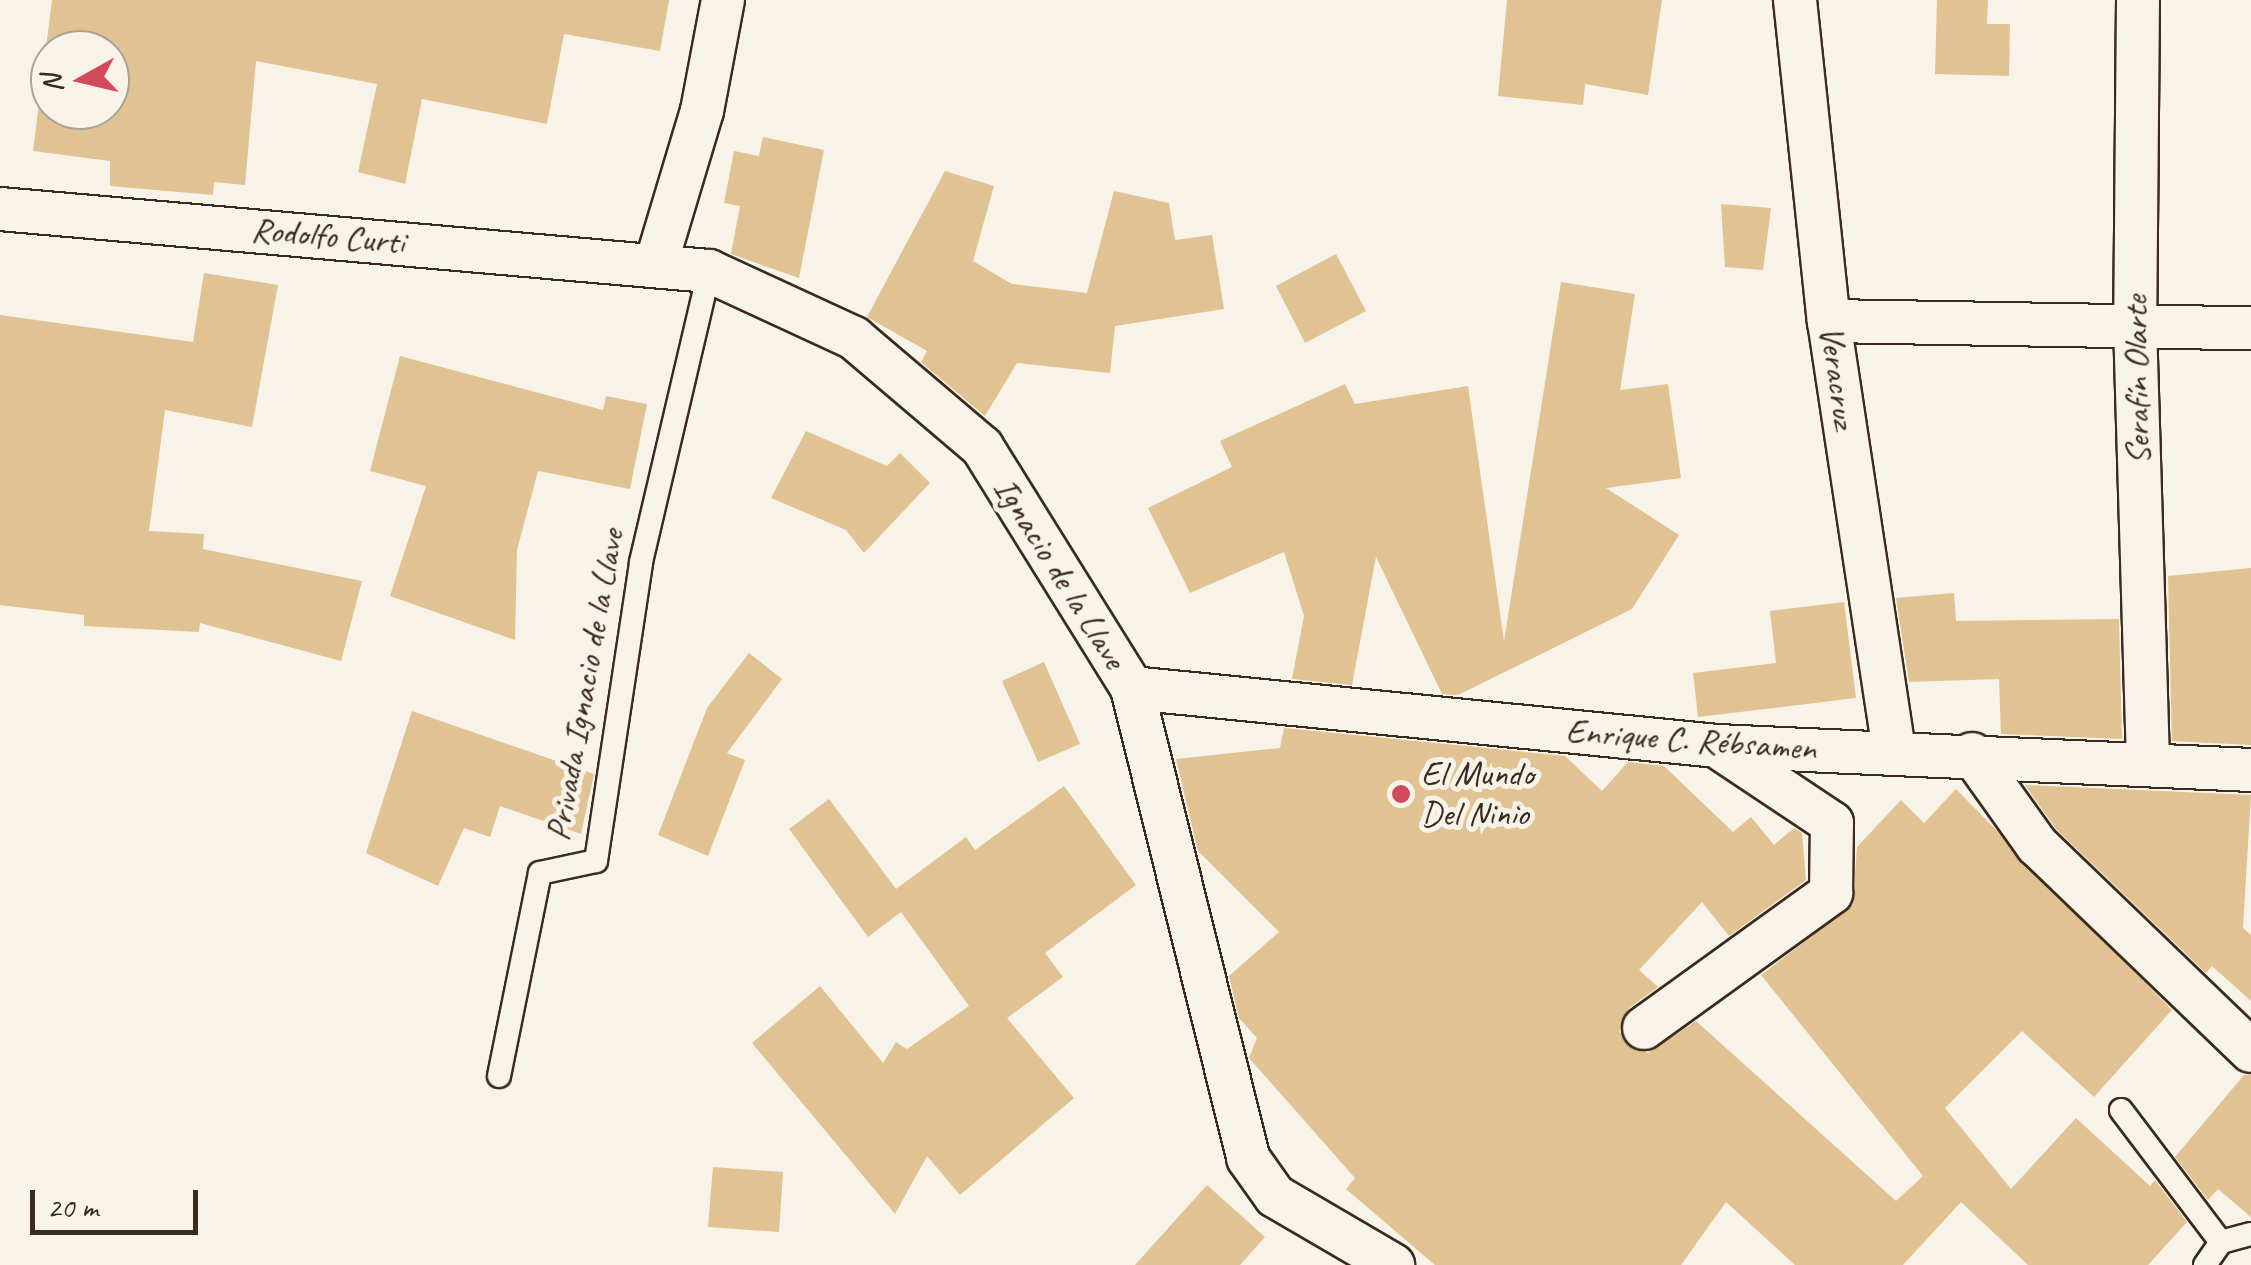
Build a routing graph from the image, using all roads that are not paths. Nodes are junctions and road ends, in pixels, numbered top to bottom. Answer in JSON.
{"nodes":[{"id":1,"x":723,"y":0,"type":"edge"},
{"id":2,"x":1795,"y":0,"type":"edge"},
{"id":3,"x":2138,"y":0,"type":"edge"},
{"id":4,"x":0,"y":209,"type":"edge"},
{"id":5,"x":656,"y":264,"type":"junction"},
{"id":6,"x":709,"y":271,"type":"junction"},
{"id":7,"x":1829,"y":321,"type":"junction"},
{"id":8,"x":2135,"y":324,"type":"junction"},
{"id":9,"x":2251,"y":328,"type":"edge"},
{"id":10,"x":1132,"y":688,"type":"junction"},
{"id":11,"x":1717,"y":746,"type":"junction"},
{"id":12,"x":1894,"y":752,"type":"junction"},
{"id":13,"x":1972,"y":754,"type":"junction"},
{"id":14,"x":2148,"y":760,"type":"junction"},
{"id":15,"x":2251,"y":770,"type":"edge"},
{"id":16,"x":1644,"y":1028,"type":"dead end"},
{"id":17,"x":2251,"y":1051,"type":"edge"},
{"id":18,"x":499,"y":1076,"type":"dead end"},
{"id":19,"x":2122,"y":1110,"type":"dead end"},
{"id":20,"x":2251,"y":1234,"type":"edge"},
{"id":21,"x":2221,"y":1242,"type":"junction"},
{"id":22,"x":1393,"y":1265,"type":"edge"},
{"id":23,"x":2206,"y":1265,"type":"edge"}],
"edges":[{"from":1,"to":5,"type":"street"},
{"from":2,"to":7,"type":"street","name":"Veracruz"},
{"from":3,"to":8,"type":"street","name":"Serafín Olarte"},
{"from":4,"to":5,"type":"street","name":"Rodolfo Curti"},
{"from":5,"to":6,"type":"street","name":"Ignacio de la Llave"},
{"from":6,"to":10,"type":"street","name":"Ignacio de la Llave"},
{"from":6,"to":18,"type":"lane","name":"Privada Ignacio de la Llave"},
{"from":7,"to":8,"type":"street"},
{"from":7,"to":12,"type":"street","name":"Veracruz"},
{"from":8,"to":9,"type":"street"},
{"from":8,"to":14,"type":"street","name":"Serafín Olarte"},
{"from":10,"to":11,"type":"street","name":"Enrique C. Rébsamen"},
{"from":10,"to":22,"type":"street","name":"Ignacio de la Llave"},
{"from":11,"to":12,"type":"street","name":"Enrique C. Rébsamen"},
{"from":11,"to":16,"type":"street"},
{"from":12,"to":13,"type":"street","name":"Enrique C. Rébsamen"},
{"from":13,"to":14,"type":"street","name":"Enrique C. Rébsamen"},
{"from":13,"to":17,"type":"street"},
{"from":14,"to":15,"type":"street","name":"Enrique C. Rébsamen"},
{"from":19,"to":21,"type":"lane"},
{"from":20,"to":21,"type":"lane"},
{"from":21,"to":23,"type":"lane"}]}
